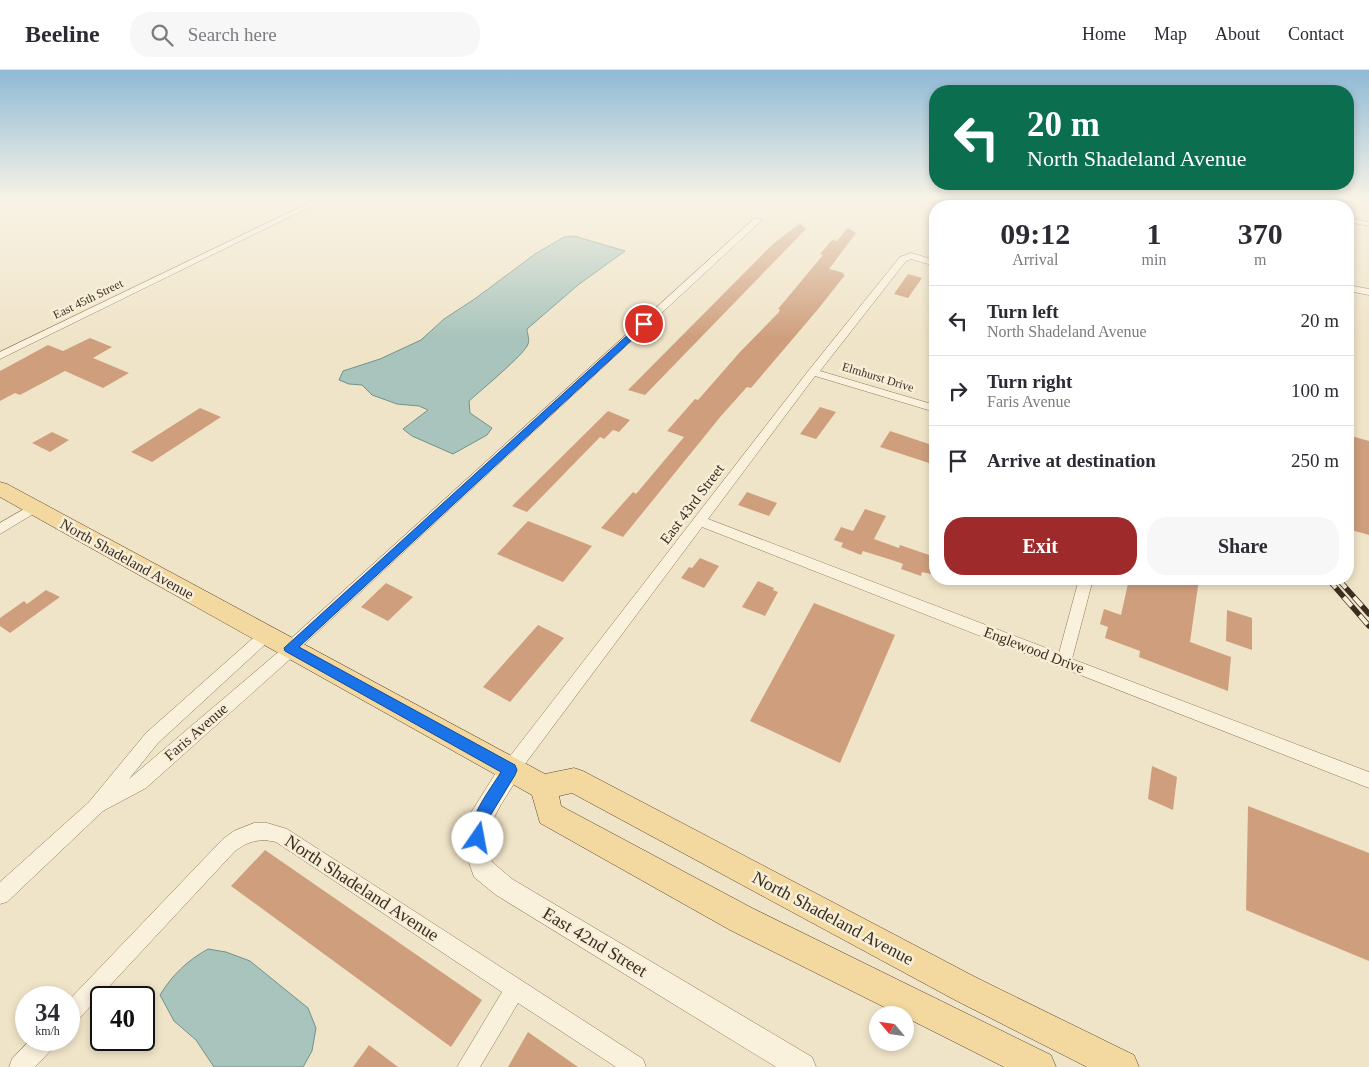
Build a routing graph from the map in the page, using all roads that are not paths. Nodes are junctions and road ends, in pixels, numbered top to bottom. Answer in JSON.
{"nodes":[{"id":1,"x":227,"y":246,"type":"edge"},
{"id":2,"x":730,"y":246,"type":"edge"},
{"id":3,"x":929,"y":261,"type":"edge"},
{"id":4,"x":1354,"y":289,"type":"edge"},
{"id":5,"x":1369,"y":292,"type":"edge"},
{"id":6,"x":0,"y":356,"type":"edge"},
{"id":7,"x":813,"y":372,"type":"junction"},
{"id":8,"x":929,"y":407,"type":"edge"},
{"id":9,"x":0,"y":490,"type":"edge"},
{"id":10,"x":33,"y":508,"type":"junction"},
{"id":11,"x":699,"y":521,"type":"junction"},
{"id":12,"x":0,"y":529,"type":"edge"},
{"id":13,"x":1084,"y":585,"type":"edge"},
{"id":14,"x":266,"y":635,"type":"junction"},
{"id":15,"x":291,"y":649,"type":"junction"},
{"id":16,"x":1064,"y":662,"type":"junction"},
{"id":17,"x":510,"y":770,"type":"junction"},
{"id":18,"x":1369,"y":780,"type":"edge"},
{"id":19,"x":543,"y":787,"type":"junction"},
{"id":20,"x":95,"y":808,"type":"junction"},
{"id":21,"x":0,"y":895,"type":"edge"},
{"id":22,"x":515,"y":989,"type":"junction"},
{"id":23,"x":80,"y":1003,"type":"edge"},
{"id":24,"x":35,"y":1051,"type":"edge"},
{"id":25,"x":20,"y":1067,"type":"edge"},
{"id":26,"x":468,"y":1067,"type":"edge"},
{"id":27,"x":635,"y":1067,"type":"edge"},
{"id":28,"x":802,"y":1067,"type":"edge"},
{"id":29,"x":1039,"y":1067,"type":"edge"},
{"id":30,"x":1122,"y":1067,"type":"edge"}],
"edges":[{"from":1,"to":6,"type":"street","name":"East 45th Street"},
{"from":2,"to":15,"type":"street","name":"Faris Avenue"},
{"from":3,"to":7,"type":"street","name":"East 43rd Street"},
{"from":4,"to":5,"type":"street"},
{"from":7,"to":8,"type":"street","name":"Elmhurst Drive"},
{"from":7,"to":11,"type":"street","name":"East 43rd Street"},
{"from":9,"to":10,"type":"main road","name":"North Shadeland Avenue"},
{"from":10,"to":12,"type":"street"},
{"from":10,"to":14,"type":"main road","name":"North Shadeland Avenue"},
{"from":11,"to":16,"type":"street","name":"Englewood Drive"},
{"from":11,"to":17,"type":"street","name":"East 43rd Street"},
{"from":13,"to":16,"type":"street"},
{"from":14,"to":15,"type":"main road","name":"North Shadeland Avenue"},
{"from":14,"to":20,"type":"street","name":"Faris Avenue"},
{"from":15,"to":17,"type":"main road","name":"North Shadeland Avenue"},
{"from":15,"to":20,"type":"street","name":"Faris Avenue"},
{"from":16,"to":18,"type":"street","name":"Englewood Drive"},
{"from":17,"to":19,"type":"main road","name":"North Shadeland Avenue"},
{"from":17,"to":28,"type":"street","name":"East 42nd Street"},
{"from":19,"to":29,"type":"main road"},
{"from":19,"to":30,"type":"main road","name":"North Shadeland Avenue"},
{"from":20,"to":21,"type":"street","name":"Faris Avenue"},
{"from":22,"to":23,"type":"street","name":"North Shadeland Avenue"},
{"from":22,"to":26,"type":"street"},
{"from":22,"to":27,"type":"street","name":"North Shadeland Avenue"},
{"from":24,"to":25,"type":"street"}]}
